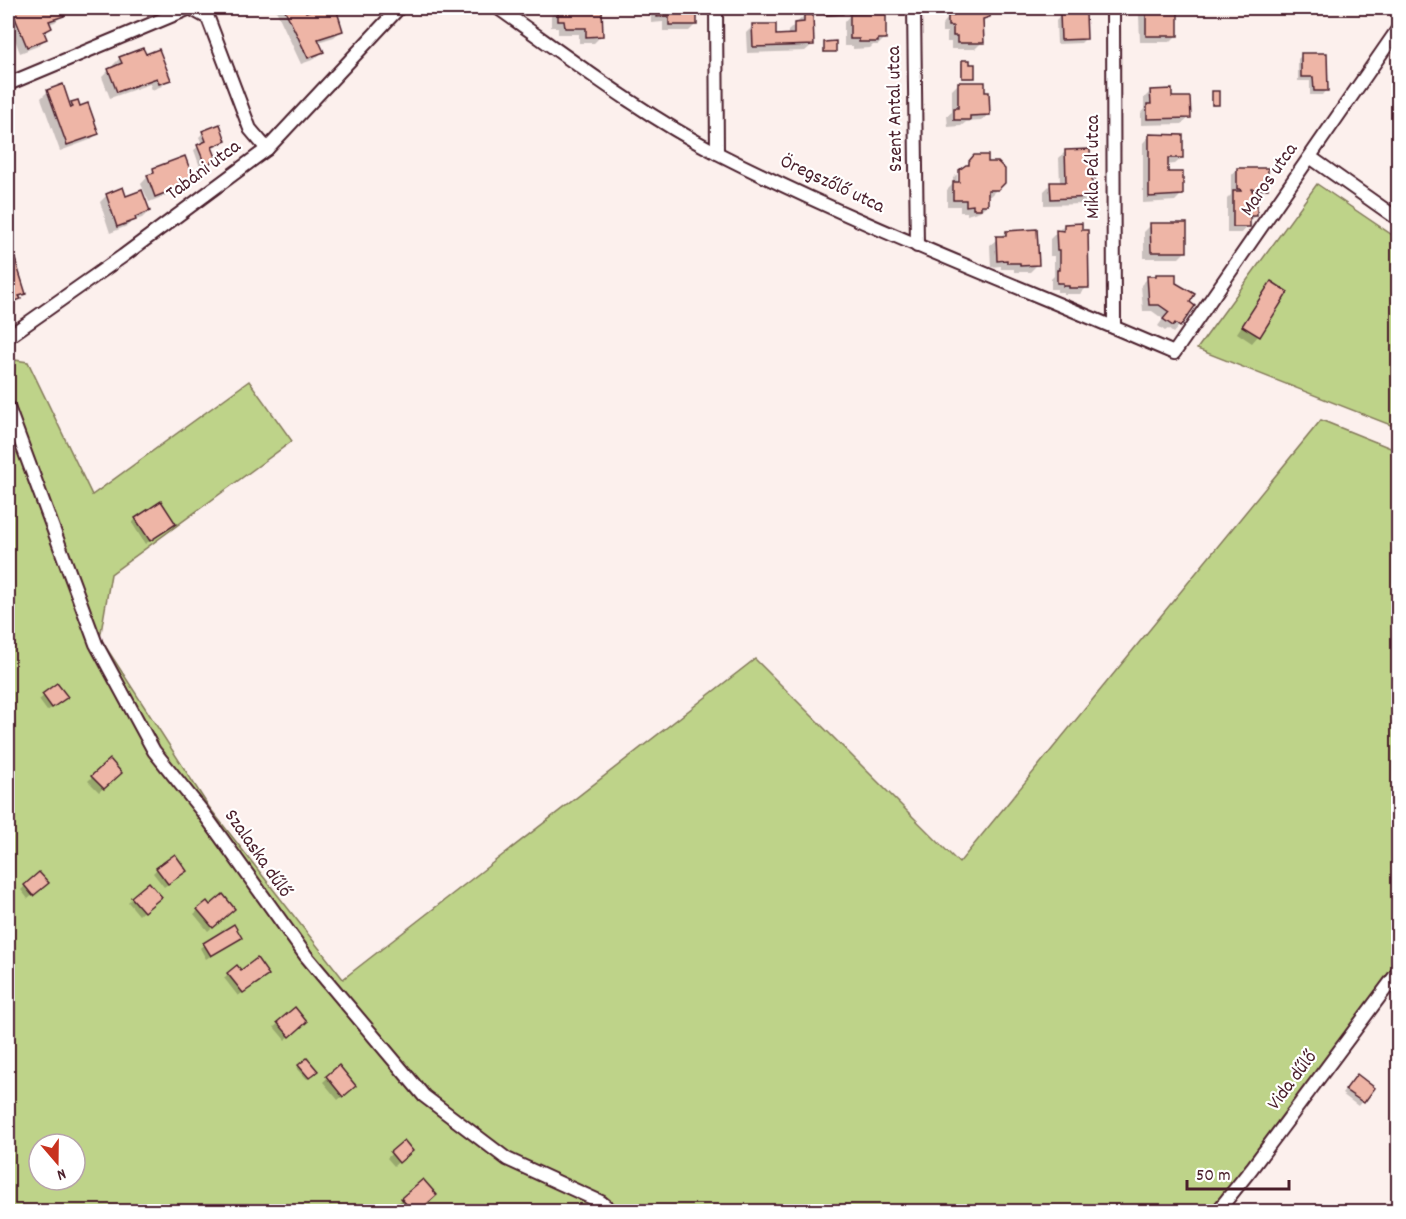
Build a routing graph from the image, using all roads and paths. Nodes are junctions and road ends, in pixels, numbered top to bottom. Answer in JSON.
{"nodes":[{"id":1,"x":399,"y":8,"type":"edge"},
{"id":2,"x":498,"y":8,"type":"edge"},
{"id":3,"x":716,"y":8,"type":"edge"},
{"id":4,"x":914,"y":8,"type":"edge"},
{"id":5,"x":1113,"y":8,"type":"edge"},
{"id":6,"x":1398,"y":29,"type":"edge"},
{"id":7,"x":8,"y":84,"type":"edge"},
{"id":8,"x":267,"y":149,"type":"junction"},
{"id":9,"x":717,"y":153,"type":"junction"},
{"id":10,"x":1310,"y":157,"type":"junction"},
{"id":11,"x":1398,"y":219,"type":"edge"},
{"id":12,"x":917,"y":246,"type":"junction"},
{"id":13,"x":1114,"y":327,"type":"junction"},
{"id":14,"x":8,"y":337,"type":"edge"},
{"id":15,"x":1174,"y":353,"type":"joint"},
{"id":16,"x":8,"y":407,"type":"edge"},
{"id":17,"x":1398,"y":972,"type":"edge"},
{"id":18,"x":613,"y":1212,"type":"edge"},
{"id":19,"x":1217,"y":1212,"type":"edge"}],
"edges":[{"from":1,"to":8,"type":"street","name":"Tabáni utca"},
{"from":2,"to":9,"type":"street","name":"Öregszőlő utca"},
{"from":3,"to":9,"type":"street"},
{"from":4,"to":12,"type":"street","name":"Szent Antal utca"},
{"from":5,"to":13,"type":"street","name":"Mikla Pál utca"},
{"from":6,"to":10,"type":"street","name":"Maros utca"},
{"from":7,"to":8,"type":"street"},
{"from":8,"to":14,"type":"street","name":"Tabáni utca"},
{"from":9,"to":12,"type":"street","name":"Öregszőlő utca"},
{"from":10,"to":11,"type":"street"},
{"from":10,"to":15,"type":"street","name":"Maros utca"},
{"from":12,"to":13,"type":"street","name":"Öregszőlő utca"},
{"from":13,"to":15,"type":"street","name":"Öregszőlő utca"},
{"from":16,"to":18,"type":"street","name":"Szalaska dűlő"},
{"from":17,"to":19,"type":"street","name":"Vida dűlő"}]}
